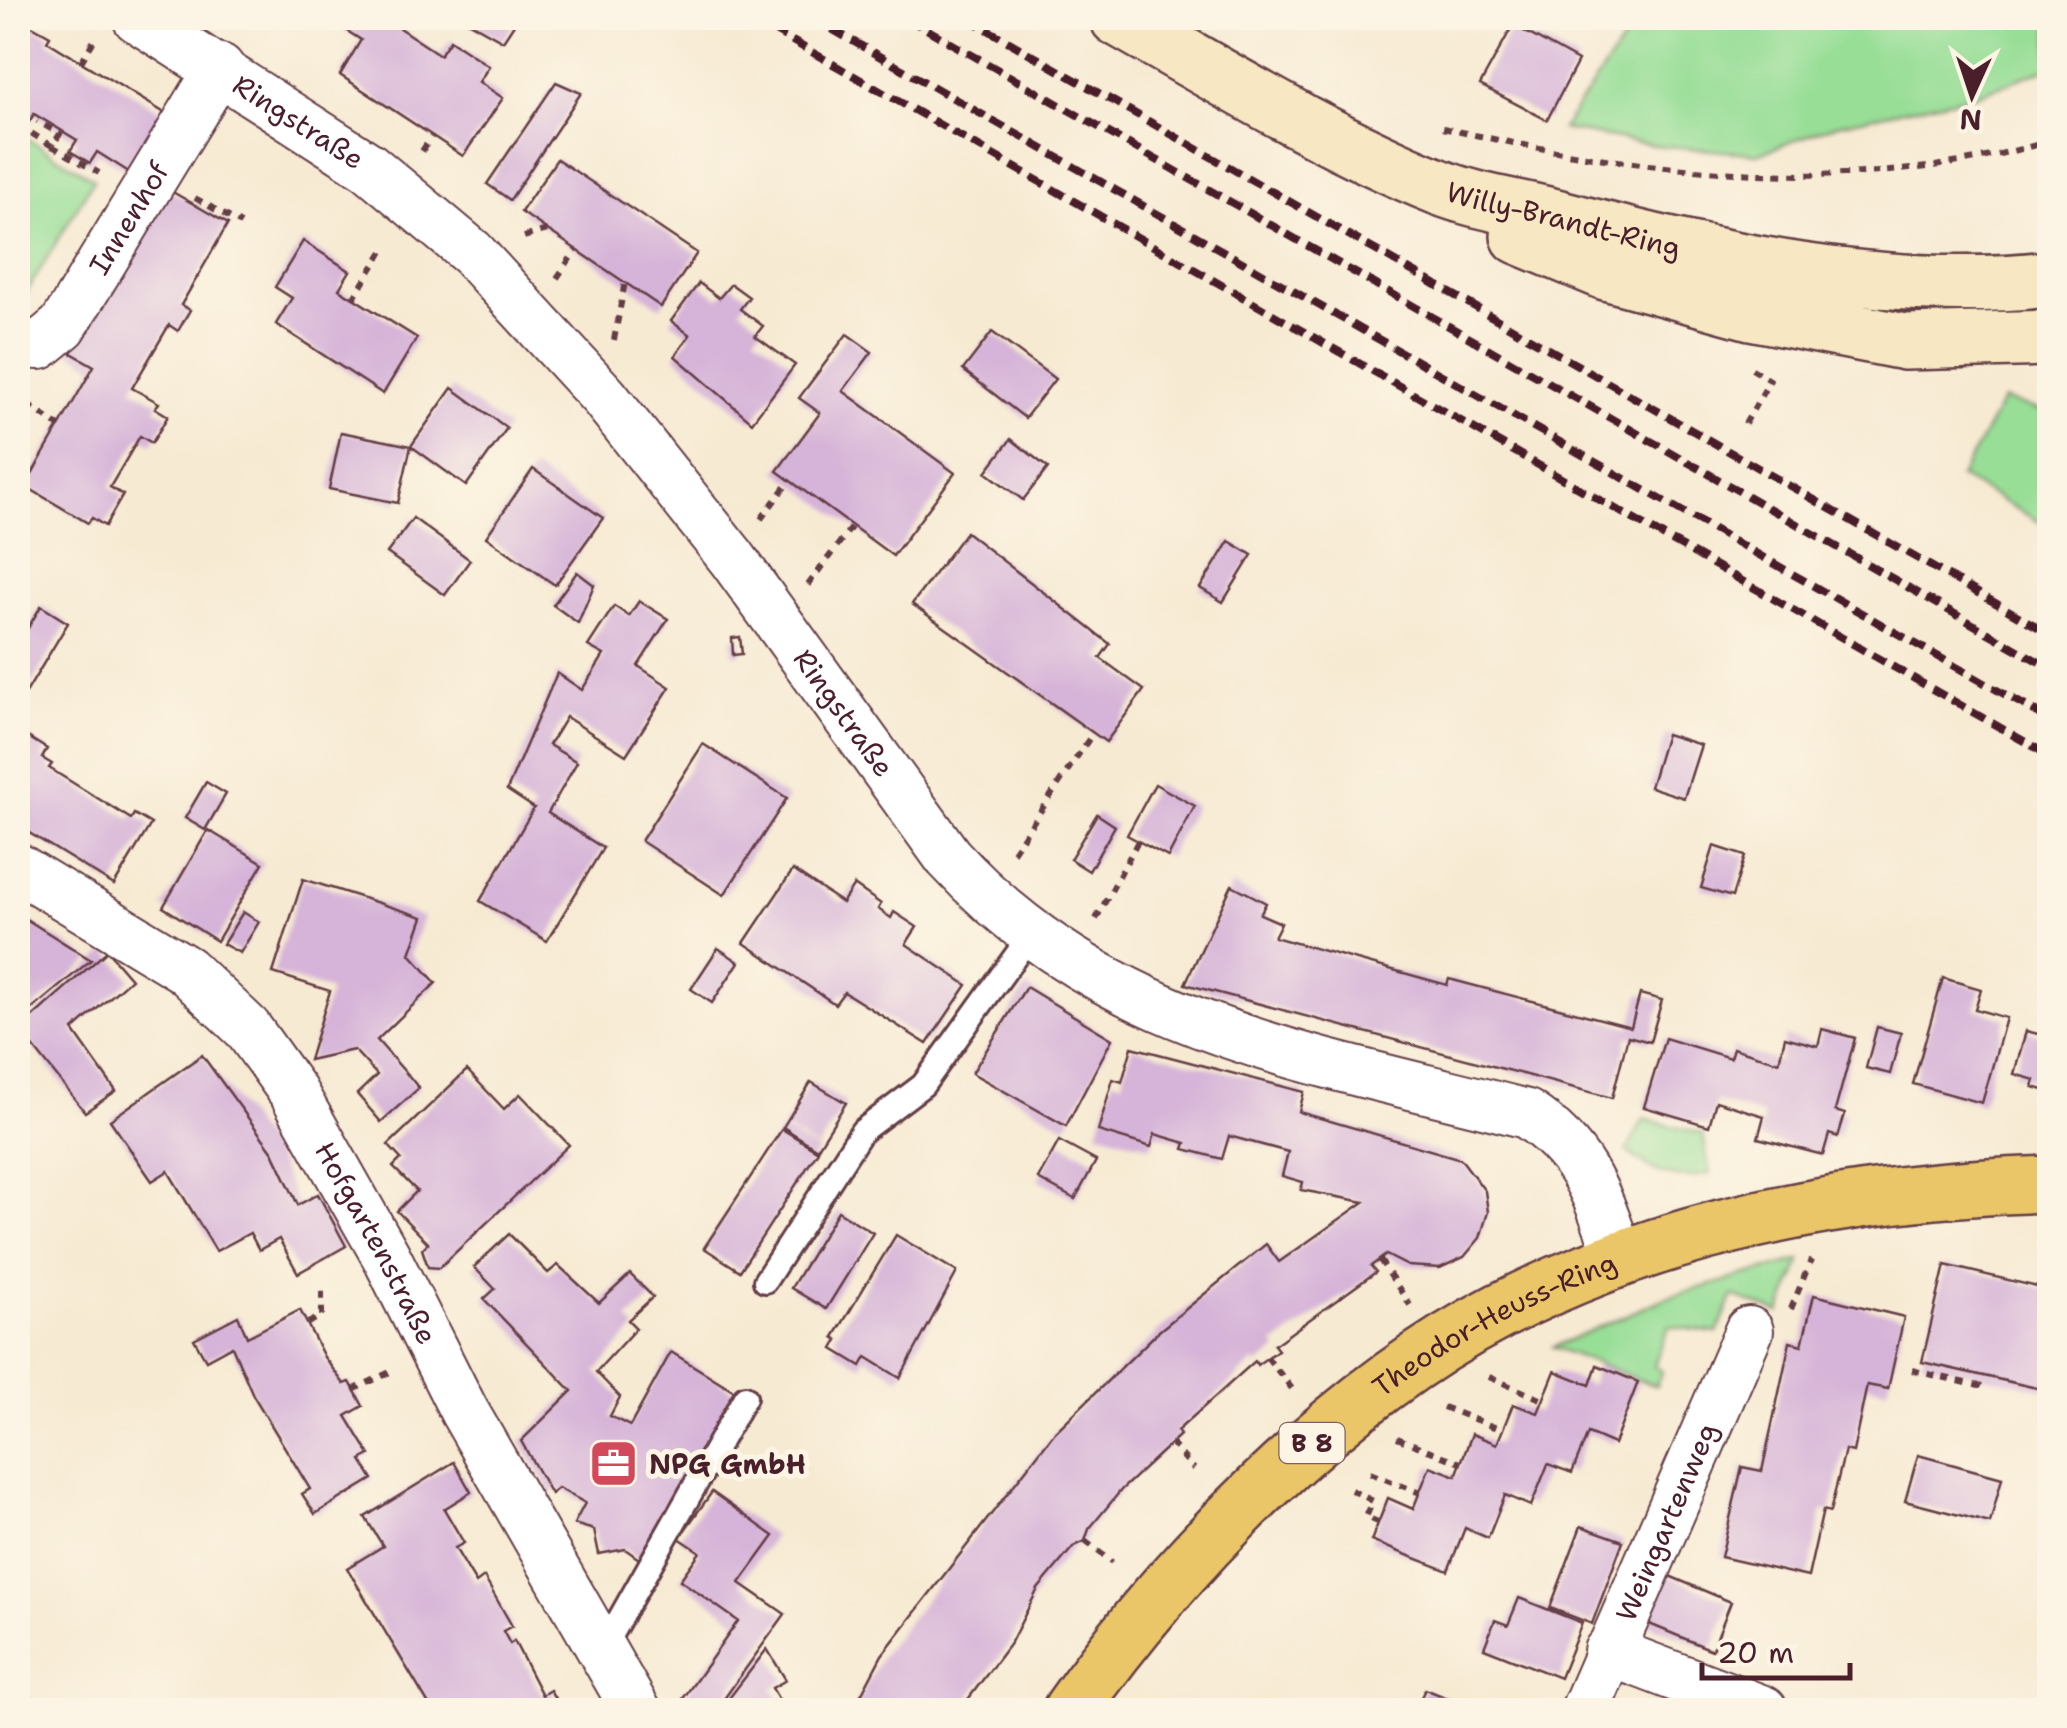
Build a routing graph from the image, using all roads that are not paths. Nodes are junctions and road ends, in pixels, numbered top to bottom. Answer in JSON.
{"nodes":[{"id":1,"x":1118,"y":18,"type":"edge"},
{"id":2,"x":118,"y":24,"type":"edge"},
{"id":3,"x":220,"y":68,"type":"junction"},
{"id":4,"x":1444,"y":189,"type":"junction"},
{"id":5,"x":2050,"y":279,"type":"edge"},
{"id":6,"x":2050,"y":338,"type":"edge"},
{"id":7,"x":1904,"y":342,"type":"junction"},
{"id":8,"x":18,"y":344,"type":"edge"},
{"id":9,"x":2050,"y":376,"type":"edge"},
{"id":10,"x":18,"y":868,"type":"edge"},
{"id":11,"x":1030,"y":936,"type":"junction"},
{"id":12,"x":2050,"y":1184,"type":"edge"},
{"id":13,"x":1620,"y":1259,"type":"junction"},
{"id":14,"x":764,"y":1281,"type":"dead end"},
{"id":15,"x":1749,"y":1332,"type":"dead end"},
{"id":16,"x":745,"y":1397,"type":"dead end"},
{"id":17,"x":602,"y":1650,"type":"junction"},
{"id":18,"x":1608,"y":1651,"type":"junction"},
{"id":19,"x":636,"y":1710,"type":"edge"},
{"id":20,"x":1071,"y":1710,"type":"edge"},
{"id":21,"x":1585,"y":1710,"type":"edge"},
{"id":22,"x":1763,"y":1710,"type":"edge"}],
"edges":[{"from":1,"to":4,"type":"main road","name":"Willy-Brandt-Ring"},
{"from":2,"to":3,"type":"street","name":"Ringstraße"},
{"from":3,"to":8,"type":"street","name":"Innenhof"},
{"from":3,"to":11,"type":"street","name":"Ringstraße"},
{"from":4,"to":5,"type":"main road","name":"Willy-Brandt-Ring"},
{"from":4,"to":7,"type":"main road"},
{"from":6,"to":7,"type":"main road"},
{"from":7,"to":9,"type":"main road"},
{"from":10,"to":17,"type":"street","name":"Hofgartenstraße"},
{"from":11,"to":13,"type":"street","name":"Ringstraße"},
{"from":11,"to":14,"type":"lane"},
{"from":12,"to":13,"type":"main road","name":"Theodor-Heuss-Ring","number":"B 8"},
{"from":13,"to":20,"type":"main road","name":"Theodor-Heuss-Ring","number":"B 8"},
{"from":15,"to":18,"type":"street","name":"Weingartenweg"},
{"from":16,"to":17,"type":"lane"},
{"from":17,"to":19,"type":"street","name":"Hofgartenstraße"},
{"from":18,"to":21,"type":"street","name":"Weingartenweg"},
{"from":18,"to":22,"type":"street"}]}
